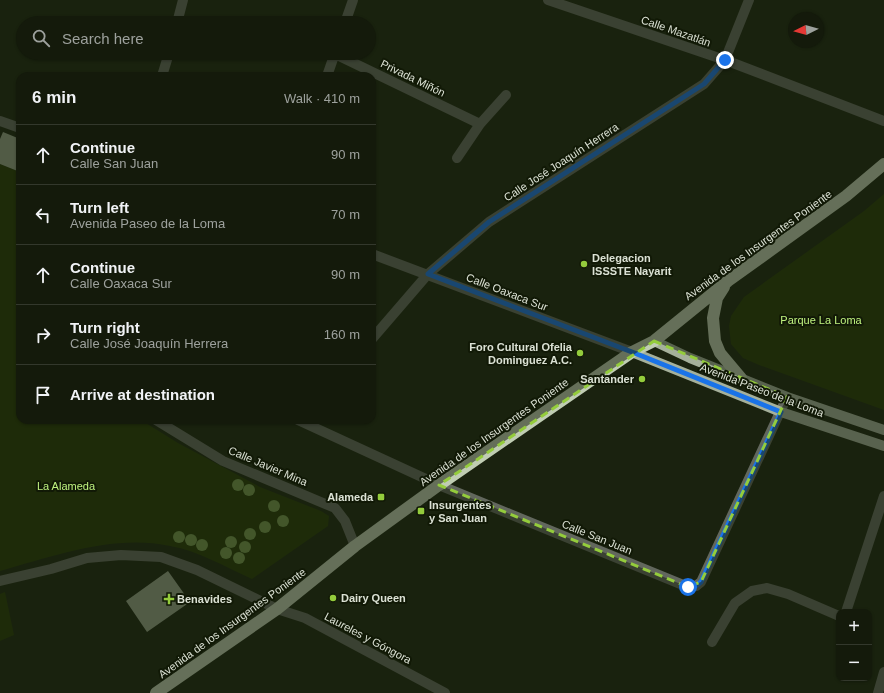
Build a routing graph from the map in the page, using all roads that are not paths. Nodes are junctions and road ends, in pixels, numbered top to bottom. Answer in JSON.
{"nodes":[{"id":1,"x":183,"y":0,"type":"edge"},
{"id":2,"x":354,"y":0,"type":"edge"},
{"id":3,"x":548,"y":0,"type":"edge"},
{"id":4,"x":749,"y":0,"type":"edge"},
{"id":5,"x":179,"y":16,"type":"edge"},
{"id":6,"x":348,"y":16,"type":"edge"},
{"id":7,"x":167,"y":60,"type":"edge"},
{"id":8,"x":333,"y":60,"type":"edge"},
{"id":9,"x":347,"y":60,"type":"edge"},
{"id":10,"x":725,"y":60,"type":"junction"},
{"id":11,"x":163,"y":72,"type":"edge"},
{"id":12,"x":328,"y":72,"type":"edge"},
{"id":13,"x":372,"y":72,"type":"edge"},
{"id":14,"x":376,"y":74,"type":"edge"},
{"id":15,"x":506,"y":95,"type":"dead end"},
{"id":16,"x":0,"y":120,"type":"edge"},
{"id":17,"x":884,"y":122,"type":"edge"},
{"id":18,"x":480,"y":124,"type":"junction"},
{"id":19,"x":16,"y":126,"type":"edge"},
{"id":20,"x":458,"y":158,"type":"dead end"},
{"id":21,"x":884,"y":164,"type":"edge"},
{"id":22,"x":376,"y":255,"type":"edge"},
{"id":23,"x":428,"y":274,"type":"junction"},
{"id":24,"x":728,"y":280,"type":"junction"},
{"id":25,"x":376,"y":334,"type":"edge"},
{"id":26,"x":654,"y":340,"type":"junction"},
{"id":27,"x":632,"y":352,"type":"junction"},
{"id":28,"x":741,"y":378,"type":"junction"},
{"id":29,"x":787,"y":397,"type":"junction"},
{"id":30,"x":781,"y":412,"type":"junction"},
{"id":31,"x":163,"y":424,"type":"edge"},
{"id":32,"x":307,"y":424,"type":"edge"},
{"id":33,"x":884,"y":430,"type":"edge"},
{"id":34,"x":884,"y":446,"type":"edge"},
{"id":35,"x":439,"y":485,"type":"junction"},
{"id":36,"x":884,"y":496,"type":"edge"},
{"id":37,"x":355,"y":546,"type":"junction"},
{"id":38,"x":0,"y":581,"type":"edge"},
{"id":39,"x":276,"y":609,"type":"junction"},
{"id":40,"x":847,"y":609,"type":"edge"},
{"id":41,"x":836,"y":615,"type":"edge"},
{"id":42,"x":712,"y":642,"type":"dead end"},
{"id":43,"x":884,"y":672,"type":"edge"},
{"id":44,"x":156,"y":693,"type":"edge"},
{"id":45,"x":445,"y":693,"type":"edge"},
{"id":46,"x":878,"y":693,"type":"edge"}],
"edges":[{"from":1,"to":5,"type":"street"},
{"from":2,"to":6,"type":"street"},
{"from":3,"to":10,"type":"street","name":"Calle Mazatlán"},
{"from":4,"to":10,"type":"street","name":"Calle José Joaquín Herrera"},
{"from":7,"to":11,"type":"street"},
{"from":8,"to":12,"type":"street"},
{"from":9,"to":13,"type":"street","name":"Privada Miñón"},
{"from":10,"to":17,"type":"street","name":"Calle Mazatlán"},
{"from":10,"to":23,"type":"street","name":"Calle José Joaquín Herrera"},
{"from":14,"to":18,"type":"street","name":"Privada Miñón"},
{"from":15,"to":18,"type":"street"},
{"from":16,"to":19,"type":"street"},
{"from":18,"to":20,"type":"street"},
{"from":21,"to":24,"type":"highway","name":"Avenida de los Insurgentes Poniente"},
{"from":22,"to":23,"type":"street","name":"Calle Oaxaca Sur"},
{"from":23,"to":25,"type":"street","name":"Calle José Joaquín Herrera"},
{"from":23,"to":27,"type":"street","name":"Calle Oaxaca Sur"},
{"from":24,"to":26,"type":"highway","name":"Avenida de los Insurgentes Poniente"},
{"from":24,"to":28,"type":"highway"},
{"from":26,"to":27,"type":"highway","name":"Avenida de los Insurgentes Poniente"},
{"from":26,"to":28,"type":"main road","name":"Avenida Paseo de la Loma"},
{"from":27,"to":30,"type":"main road","name":"Avenida Paseo de la Loma"},
{"from":27,"to":35,"type":"highway","name":"Avenida de los Insurgentes Poniente"},
{"from":28,"to":29,"type":"main road","name":"Avenida Paseo de la Loma"},
{"from":29,"to":30,"type":"street","name":"Calle San Juan"},
{"from":29,"to":33,"type":"main road","name":"Avenida Paseo de la Loma"},
{"from":30,"to":34,"type":"main road","name":"Avenida Paseo de la Loma"},
{"from":30,"to":35,"type":"street","name":"Calle San Juan"},
{"from":31,"to":37,"type":"street","name":"Calle Javier Mina"},
{"from":32,"to":35,"type":"street","name":"Calle San Juan"},
{"from":35,"to":37,"type":"highway","name":"Avenida de los Insurgentes Poniente"},
{"from":36,"to":40,"type":"street"},
{"from":37,"to":39,"type":"highway","name":"Avenida de los Insurgentes Poniente"},
{"from":38,"to":39,"type":"street","name":"Laureles y Góngora"},
{"from":39,"to":44,"type":"highway","name":"Avenida de los Insurgentes Poniente"},
{"from":39,"to":45,"type":"street","name":"Laureles y Góngora"},
{"from":41,"to":42,"type":"street"},
{"from":43,"to":46,"type":"street"}]}
